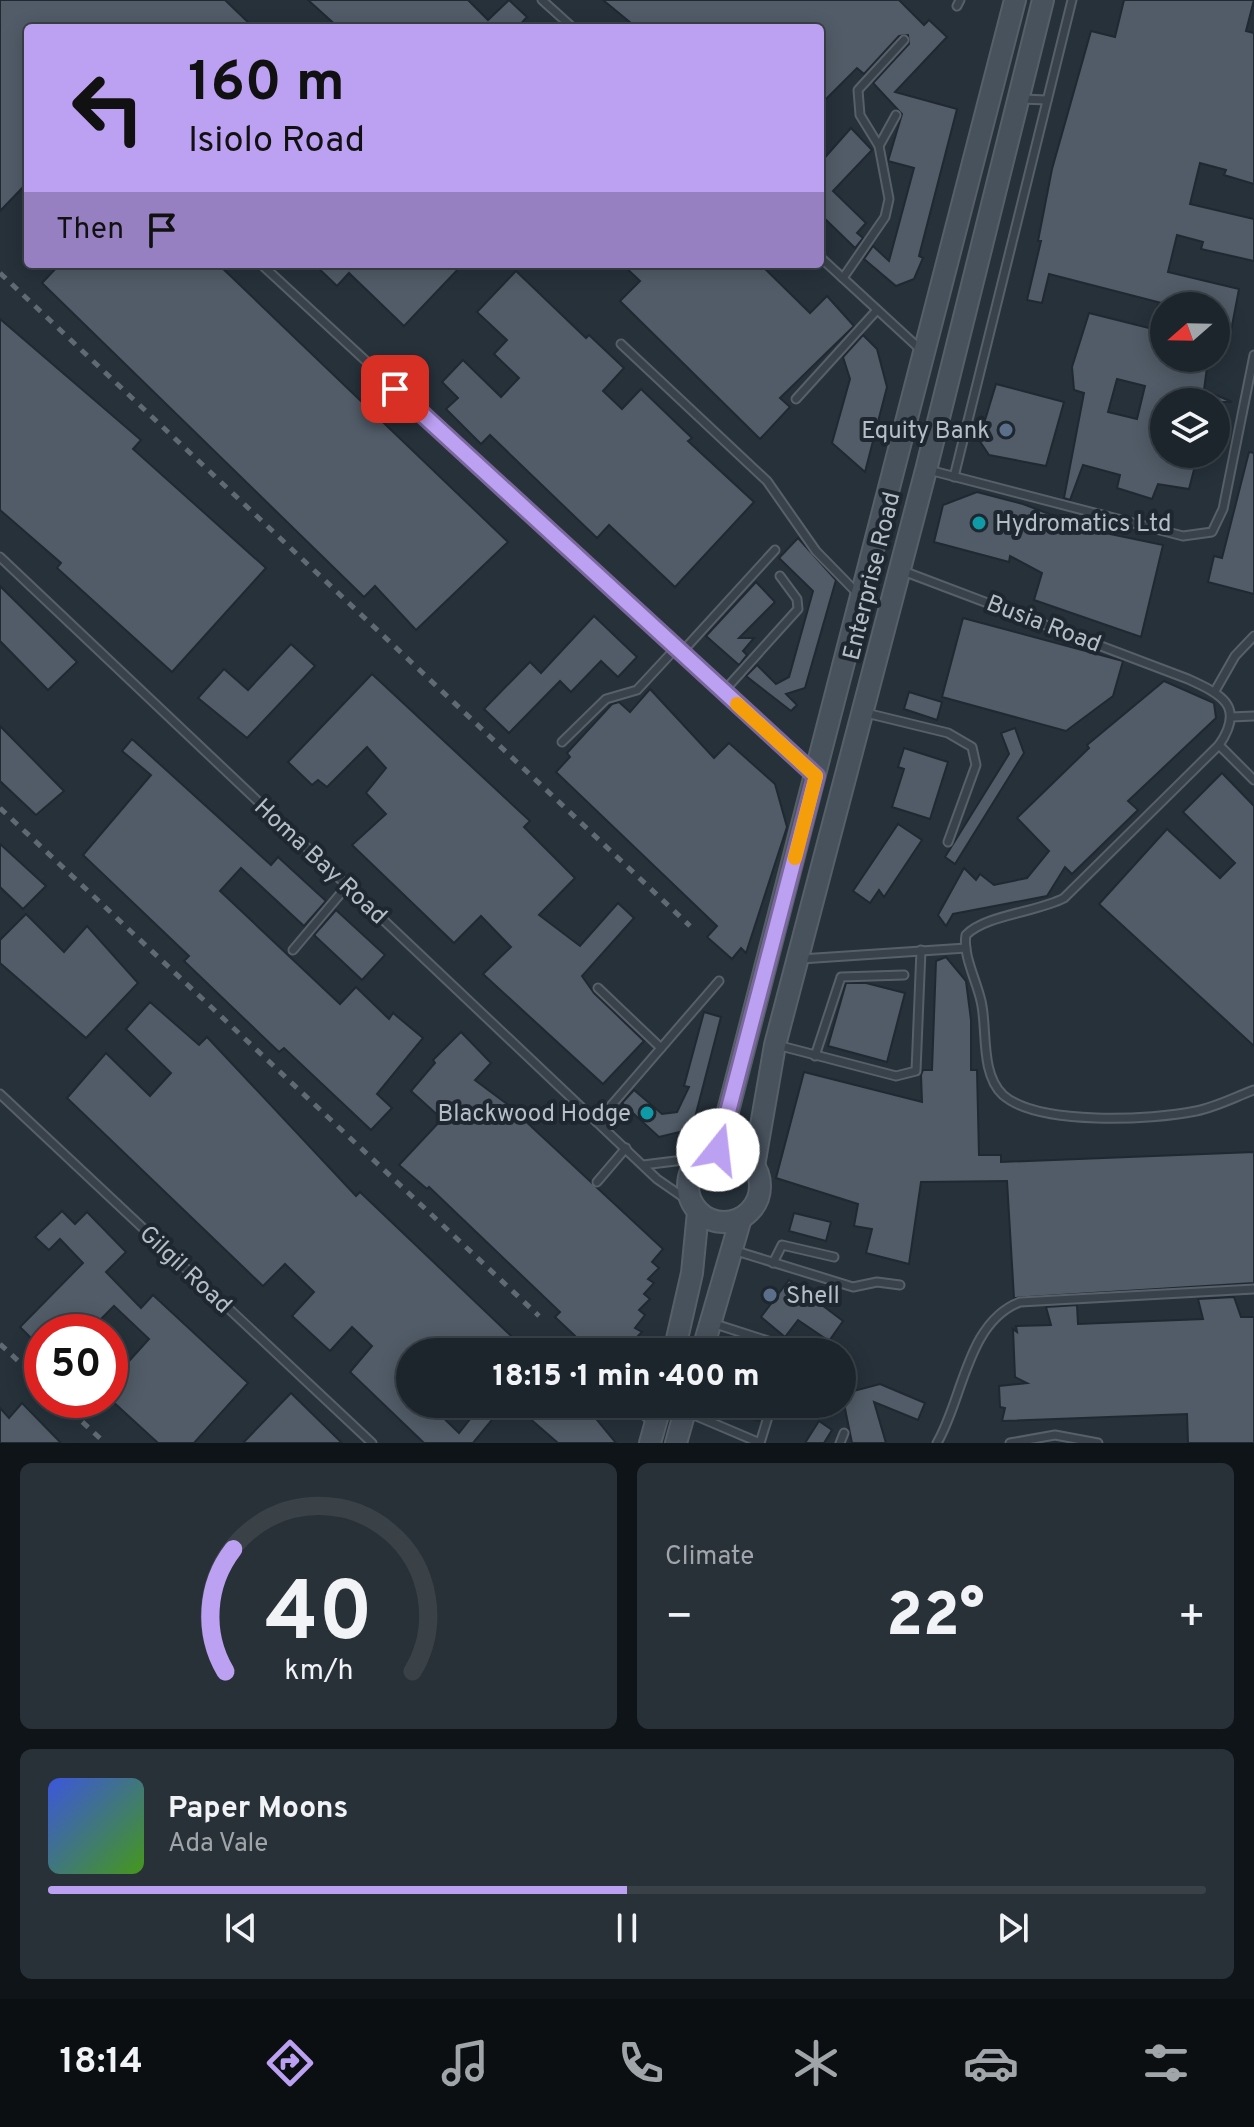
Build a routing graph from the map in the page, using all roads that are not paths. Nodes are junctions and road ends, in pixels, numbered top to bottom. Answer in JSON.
{"nodes":[{"id":1,"x":542,"y":0,"type":"edge"},
{"id":2,"x":1015,"y":0,"type":"edge"},
{"id":3,"x":1043,"y":0,"type":"edge"},
{"id":4,"x":1072,"y":0,"type":"edge"},
{"id":5,"x":569,"y":24,"type":"edge"},
{"id":6,"x":904,"y":40,"type":"dead end"},
{"id":7,"x":1018,"y":99,"type":"junction"},
{"id":8,"x":1047,"y":100,"type":"junction"},
{"id":9,"x":896,"y":115,"type":"dead end"},
{"id":10,"x":879,"y":146,"type":"junction"},
{"id":11,"x":824,"y":261,"type":"edge"},
{"id":12,"x":265,"y":268,"type":"edge"},
{"id":13,"x":843,"y":278,"type":"junction"},
{"id":14,"x":877,"y":310,"type":"junction"},
{"id":15,"x":621,"y":344,"type":"dead end"},
{"id":16,"x":925,"y":354,"type":"junction"},
{"id":17,"x":1254,"y":355,"type":"edge"},
{"id":18,"x":796,"y":399,"type":"dead end"},
{"id":19,"x":926,"y":470,"type":"junction"},
{"id":20,"x":954,"y":477,"type":"junction"},
{"id":21,"x":775,"y":550,"type":"dead end"},
{"id":22,"x":0,"y":557,"type":"edge"},
{"id":23,"x":899,"y":570,"type":"junction"},
{"id":24,"x":780,"y":576,"type":"dead end"},
{"id":25,"x":860,"y":597,"type":"junction"},
{"id":26,"x":1254,"y":636,"type":"edge"},
{"id":27,"x":678,"y":650,"type":"junction"},
{"id":28,"x":724,"y":691,"type":"junction"},
{"id":29,"x":1215,"y":691,"type":"junction"},
{"id":30,"x":1254,"y":716,"type":"edge"},
{"id":31,"x":832,"y":717,"type":"junction"},
{"id":32,"x":1231,"y":717,"type":"junction"},
{"id":33,"x":862,"y":720,"type":"junction"},
{"id":34,"x":562,"y":742,"type":"dead end"},
{"id":35,"x":1219,"y":745,"type":"junction"},
{"id":36,"x":816,"y":776,"type":"junction"},
{"id":37,"x":1254,"y":780,"type":"edge"},
{"id":38,"x":948,"y":842,"type":"dead end"},
{"id":39,"x":347,"y":886,"type":"junction"},
{"id":40,"x":966,"y":948,"type":"junction"},
{"id":41,"x":293,"y":950,"type":"dead end"},
{"id":42,"x":921,"y":950,"type":"junction"},
{"id":43,"x":798,"y":959,"type":"junction"},
{"id":44,"x":904,"y":975,"type":"dead end"},
{"id":45,"x":719,"y":981,"type":"dead end"},
{"id":46,"x":598,"y":988,"type":"dead end"},
{"id":47,"x":775,"y":1045,"type":"junction"},
{"id":48,"x":661,"y":1048,"type":"junction"},
{"id":49,"x":815,"y":1056,"type":"junction"},
{"id":50,"x":1254,"y":1090,"type":"edge"},
{"id":51,"x":0,"y":1094,"type":"edge"},
{"id":52,"x":597,"y":1122,"type":"junction"},
{"id":53,"x":626,"y":1148,"type":"junction"},
{"id":54,"x":709,"y":1154,"type":"junction"},
{"id":55,"x":643,"y":1165,"type":"junction"},
{"id":56,"x":754,"y":1166,"type":"junction"},
{"id":57,"x":597,"y":1182,"type":"dead end"},
{"id":58,"x":696,"y":1208,"type":"junction"},
{"id":59,"x":741,"y":1218,"type":"junction"},
{"id":60,"x":731,"y":1249,"type":"junction"},
{"id":61,"x":834,"y":1257,"type":"dead end"},
{"id":62,"x":773,"y":1263,"type":"junction"},
{"id":63,"x":900,"y":1285,"type":"dead end"},
{"id":64,"x":1254,"y":1289,"type":"edge"},
{"id":65,"x":710,"y":1322,"type":"junction"},
{"id":66,"x":677,"y":1338,"type":"edge"},
{"id":67,"x":706,"y":1338,"type":"edge"},
{"id":68,"x":759,"y":1338,"type":"edge"},
{"id":69,"x":683,"y":1418,"type":"edge"},
{"id":70,"x":709,"y":1418,"type":"edge"},
{"id":71,"x":768,"y":1418,"type":"edge"},
{"id":72,"x":844,"y":1433,"type":"dead end"},
{"id":73,"x":372,"y":1443,"type":"edge"},
{"id":74,"x":676,"y":1443,"type":"edge"},
{"id":75,"x":760,"y":1443,"type":"edge"},
{"id":76,"x":840,"y":1443,"type":"edge"},
{"id":77,"x":937,"y":1443,"type":"edge"},
{"id":78,"x":1010,"y":1443,"type":"edge"},
{"id":79,"x":1098,"y":1443,"type":"edge"}],
"edges":[{"from":1,"to":5,"type":"lane"},
{"from":2,"to":16,"type":"main road","name":"Enterprise Road"},
{"from":3,"to":7,"type":"main road","name":"Enterprise Road"},
{"from":4,"to":8,"type":"lane"},
{"from":6,"to":10,"type":"lane"},
{"from":7,"to":8,"type":"lane"},
{"from":7,"to":19,"type":"main road","name":"Enterprise Road"},
{"from":8,"to":20,"type":"lane"},
{"from":9,"to":10,"type":"lane"},
{"from":10,"to":13,"type":"lane"},
{"from":11,"to":13,"type":"lane"},
{"from":12,"to":27,"type":"lane"},
{"from":13,"to":14,"type":"lane"},
{"from":14,"to":16,"type":"lane"},
{"from":14,"to":18,"type":"lane"},
{"from":15,"to":25,"type":"lane"},
{"from":16,"to":25,"type":"main road","name":"Enterprise Road"},
{"from":17,"to":20,"type":"lane"},
{"from":19,"to":20,"type":"lane"},
{"from":19,"to":23,"type":"main road","name":"Enterprise Road"},
{"from":21,"to":27,"type":"lane"},
{"from":22,"to":39,"type":"lane","name":"Homa Bay Road"},
{"from":23,"to":29,"type":"lane","name":"Busia Road"},
{"from":23,"to":33,"type":"main road","name":"Enterprise Road"},
{"from":24,"to":28,"type":"lane"},
{"from":25,"to":31,"type":"main road","name":"Enterprise Road"},
{"from":26,"to":29,"type":"lane"},
{"from":27,"to":28,"type":"lane"},
{"from":27,"to":34,"type":"lane"},
{"from":28,"to":36,"type":"lane"},
{"from":29,"to":32,"type":"lane"},
{"from":30,"to":32,"type":"lane"},
{"from":31,"to":33,"type":"main road"},
{"from":31,"to":36,"type":"main road","name":"Enterprise Road"},
{"from":32,"to":35,"type":"lane"},
{"from":33,"to":38,"type":"lane"},
{"from":33,"to":43,"type":"main road","name":"Enterprise Road"},
{"from":35,"to":37,"type":"lane"},
{"from":35,"to":40,"type":"lane"},
{"from":36,"to":54,"type":"main road","name":"Enterprise Road"},
{"from":39,"to":41,"type":"lane"},
{"from":39,"to":52,"type":"lane","name":"Homa Bay Road"},
{"from":40,"to":42,"type":"lane"},
{"from":40,"to":50,"type":"lane"},
{"from":42,"to":43,"type":"lane"},
{"from":42,"to":49,"type":"lane"},
{"from":43,"to":47,"type":"main road","name":"Enterprise Road"},
{"from":44,"to":49,"type":"lane"},
{"from":45,"to":48,"type":"lane"},
{"from":46,"to":48,"type":"lane"},
{"from":47,"to":49,"type":"lane"},
{"from":47,"to":56,"type":"main road","name":"Enterprise Road"},
{"from":48,"to":52,"type":"lane"},
{"from":51,"to":73,"type":"lane","name":"Gilgil Road"},
{"from":52,"to":53,"type":"lane","name":"Homa Bay Road"},
{"from":53,"to":55,"type":"lane","name":"Homa Bay Road"},
{"from":53,"to":57,"type":"lane"},
{"from":54,"to":55,"type":"lane"},
{"from":54,"to":56,"type":"main road"},
{"from":54,"to":58,"type":"main road","name":"Enterprise Road"},
{"from":55,"to":58,"type":"lane","name":"Homa Bay Road"},
{"from":56,"to":59,"type":"main road","name":"Enterprise Road"},
{"from":58,"to":59,"type":"main road"},
{"from":58,"to":66,"type":"main road","name":"Enterprise Road"},
{"from":59,"to":60,"type":"main road","name":"Enterprise Road"},
{"from":60,"to":62,"type":"lane"},
{"from":60,"to":65,"type":"main road","name":"Enterprise Road"},
{"from":61,"to":62,"type":"lane"},
{"from":62,"to":63,"type":"lane"},
{"from":64,"to":77,"type":"lane"},
{"from":65,"to":67,"type":"main road","name":"Enterprise Road"},
{"from":65,"to":68,"type":"lane"},
{"from":69,"to":74,"type":"main road"},
{"from":70,"to":75,"type":"lane"},
{"from":71,"to":75,"type":"lane"},
{"from":72,"to":76,"type":"lane"},
{"from":78,"to":79,"type":"lane"}]}
